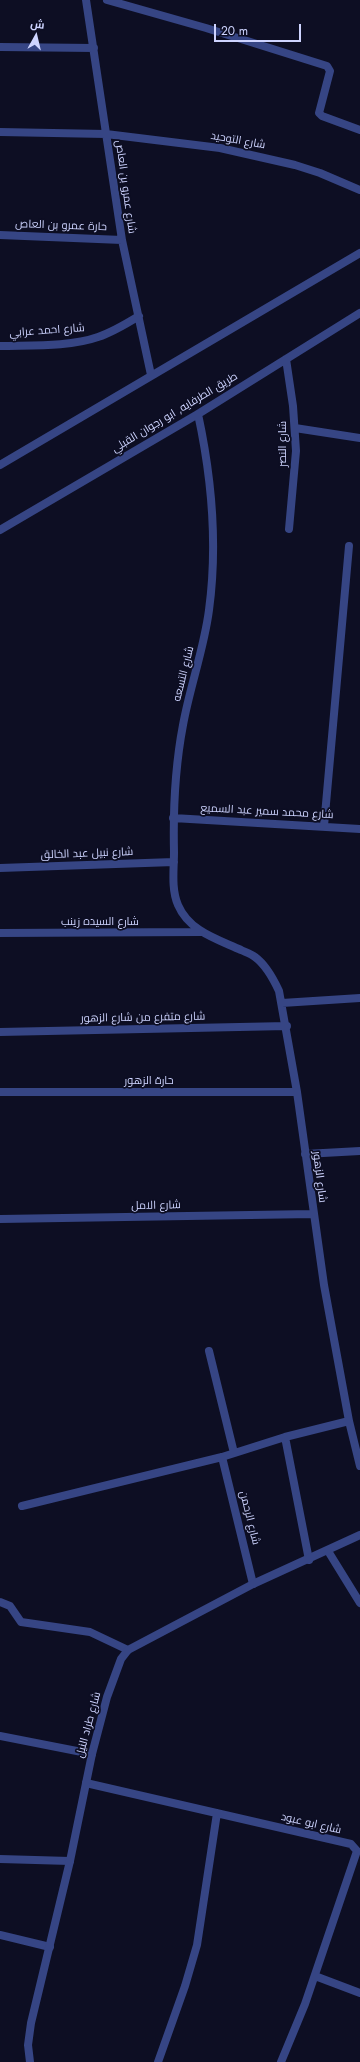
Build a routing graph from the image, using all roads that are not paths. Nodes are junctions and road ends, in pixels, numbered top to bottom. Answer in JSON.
{"nodes":[{"id":1,"x":86,"y":0,"type":"edge"},
{"id":2,"x":107,"y":0,"type":"edge"},
{"id":3,"x":0,"y":47,"type":"edge"},
{"id":4,"x":94,"y":48,"type":"junction"},
{"id":5,"x":360,"y":129,"type":"edge"},
{"id":6,"x":0,"y":132,"type":"edge"},
{"id":7,"x":106,"y":134,"type":"junction"},
{"id":8,"x":360,"y":190,"type":"edge"},
{"id":9,"x":0,"y":235,"type":"edge"},
{"id":10,"x":122,"y":240,"type":"junction"},
{"id":11,"x":360,"y":253,"type":"edge"},
{"id":12,"x":360,"y":313,"type":"edge"},
{"id":13,"x":139,"y":316,"type":"junction"},
{"id":14,"x":0,"y":346,"type":"edge"},
{"id":15,"x":286,"y":359,"type":"junction"},
{"id":16,"x":151,"y":375,"type":"junction"},
{"id":17,"x":198,"y":414,"type":"junction"},
{"id":18,"x":295,"y":428,"type":"junction"},
{"id":19,"x":360,"y":438,"type":"edge"},
{"id":20,"x":0,"y":465,"type":"edge"},
{"id":21,"x":289,"y":529,"type":"dead end"},
{"id":22,"x":0,"y":530,"type":"edge"},
{"id":23,"x":350,"y":546,"type":"dead end"},
{"id":24,"x":173,"y":818,"type":"junction"},
{"id":25,"x":324,"y":826,"type":"junction"},
{"id":26,"x":360,"y":829,"type":"edge"},
{"id":27,"x":174,"y":862,"type":"junction"},
{"id":28,"x":0,"y":868,"type":"edge"},
{"id":29,"x":201,"y":932,"type":"junction"},
{"id":30,"x":0,"y":933,"type":"edge"},
{"id":31,"x":360,"y":998,"type":"edge"},
{"id":32,"x":282,"y":1003,"type":"junction"},
{"id":33,"x":287,"y":1026,"type":"junction"},
{"id":34,"x":0,"y":1032,"type":"edge"},
{"id":35,"x":0,"y":1092,"type":"edge"},
{"id":36,"x":297,"y":1092,"type":"junction"},
{"id":37,"x":360,"y":1151,"type":"edge"},
{"id":38,"x":305,"y":1154,"type":"junction"},
{"id":39,"x":313,"y":1214,"type":"junction"},
{"id":40,"x":0,"y":1219,"type":"edge"},
{"id":41,"x":210,"y":1352,"type":"dead end"},
{"id":42,"x":349,"y":1421,"type":"junction"},
{"id":43,"x":286,"y":1437,"type":"junction"},
{"id":44,"x":234,"y":1453,"type":"junction"},
{"id":45,"x":222,"y":1457,"type":"junction"},
{"id":46,"x":360,"y":1466,"type":"edge"},
{"id":47,"x":22,"y":1506,"type":"dead end"},
{"id":48,"x":360,"y":1535,"type":"edge"},
{"id":49,"x":328,"y":1551,"type":"junction"},
{"id":50,"x":309,"y":1560,"type":"junction"},
{"id":51,"x":253,"y":1584,"type":"junction"},
{"id":52,"x":0,"y":1602,"type":"edge"},
{"id":53,"x":360,"y":1603,"type":"edge"},
{"id":54,"x":128,"y":1650,"type":"junction"},
{"id":55,"x":0,"y":1736,"type":"edge"},
{"id":56,"x":92,"y":1754,"type":"junction"},
{"id":57,"x":86,"y":1783,"type":"junction"},
{"id":58,"x":217,"y":1813,"type":"junction"},
{"id":59,"x":0,"y":1859,"type":"edge"},
{"id":60,"x":70,"y":1861,"type":"junction"},
{"id":61,"x":0,"y":1935,"type":"edge"},
{"id":62,"x":50,"y":1947,"type":"junction"},
{"id":63,"x":315,"y":1976,"type":"junction"},
{"id":64,"x":360,"y":1993,"type":"edge"},
{"id":65,"x":30,"y":2062,"type":"edge"},
{"id":66,"x":158,"y":2062,"type":"edge"},
{"id":67,"x":282,"y":2062,"type":"edge"}],
"edges":[{"from":1,"to":4,"type":"street","name":"شارع عمرو بن العاص"},
{"from":2,"to":5,"type":"street"},
{"from":3,"to":4,"type":"street"},
{"from":4,"to":7,"type":"street","name":"شارع عمرو بن العاص"},
{"from":6,"to":7,"type":"street","name":"شارع التوحيد"},
{"from":7,"to":8,"type":"street","name":"شارع التوحيد"},
{"from":7,"to":10,"type":"street","name":"شارع عمرو بن العاص"},
{"from":9,"to":10,"type":"street","name":"حارة عمرو بن العاص"},
{"from":10,"to":13,"type":"street","name":"شارع عمرو بن العاص"},
{"from":11,"to":16,"type":"street"},
{"from":12,"to":15,"type":"street","name":"طريق الطرفايه, ابو رجوان القبلي"},
{"from":13,"to":14,"type":"street","name":"شارع احمد عرابي"},
{"from":13,"to":16,"type":"street","name":"شارع عمرو بن العاص"},
{"from":15,"to":17,"type":"street","name":"طريق الطرفايه, ابو رجوان القبلي"},
{"from":15,"to":18,"type":"street","name":"شارع النصر"},
{"from":16,"to":20,"type":"street"},
{"from":17,"to":22,"type":"street","name":"طريق الطرفايه, ابو رجوان القبلي"},
{"from":17,"to":24,"type":"street","name":"شارع التسعه"},
{"from":18,"to":19,"type":"street"},
{"from":18,"to":21,"type":"street","name":"شارع النصر"},
{"from":23,"to":25,"type":"street"},
{"from":24,"to":25,"type":"street","name":"شارع محمد سمير عبد السميع"},
{"from":24,"to":27,"type":"street","name":"شارع التسعه"},
{"from":25,"to":26,"type":"street","name":"شارع محمد سمير عبد السميع"},
{"from":27,"to":28,"type":"street","name":"شارع نبيل عبد الخالق"},
{"from":27,"to":29,"type":"street","name":"شارع التسعه"},
{"from":29,"to":30,"type":"street","name":"شارع السيده زينب"},
{"from":29,"to":32,"type":"street","name":"شارع الزهور"},
{"from":31,"to":32,"type":"street"},
{"from":32,"to":33,"type":"street","name":"شارع الزهور"},
{"from":33,"to":34,"type":"street","name":"شارع متفرع من شارع الزهور"},
{"from":33,"to":36,"type":"street","name":"شارع الزهور"},
{"from":35,"to":36,"type":"street","name":"حارة الزهور"},
{"from":36,"to":38,"type":"street","name":"شارع الزهور"},
{"from":37,"to":38,"type":"street"},
{"from":38,"to":39,"type":"street","name":"شارع الزهور"},
{"from":39,"to":40,"type":"street","name":"شارع الامل"},
{"from":39,"to":42,"type":"street","name":"شارع الزهور"},
{"from":41,"to":44,"type":"street"},
{"from":42,"to":43,"type":"street"},
{"from":42,"to":46,"type":"street","name":"شارع الزهور"},
{"from":43,"to":44,"type":"street"},
{"from":43,"to":50,"type":"street"},
{"from":44,"to":45,"type":"street"},
{"from":45,"to":47,"type":"street"},
{"from":45,"to":51,"type":"street","name":"شارع الرحمن"},
{"from":48,"to":49,"type":"street"},
{"from":49,"to":50,"type":"street"},
{"from":49,"to":53,"type":"street"},
{"from":50,"to":51,"type":"street"},
{"from":51,"to":54,"type":"street"},
{"from":52,"to":54,"type":"street"},
{"from":54,"to":56,"type":"street","name":"شارع طراد النيل"},
{"from":55,"to":56,"type":"street"},
{"from":56,"to":57,"type":"street","name":"شارع طراد النيل"},
{"from":57,"to":58,"type":"street","name":"شارع ابو عبود"},
{"from":57,"to":60,"type":"street","name":"شارع طراد النيل"},
{"from":58,"to":63,"type":"street","name":"شارع ابو عبود"},
{"from":58,"to":66,"type":"street"},
{"from":59,"to":60,"type":"street"},
{"from":60,"to":62,"type":"street","name":"شارع طراد النيل"},
{"from":61,"to":62,"type":"street"},
{"from":62,"to":65,"type":"street","name":"شارع طراد النيل"},
{"from":63,"to":64,"type":"street"},
{"from":63,"to":67,"type":"street","name":"شارع ابو عبود"}]}
